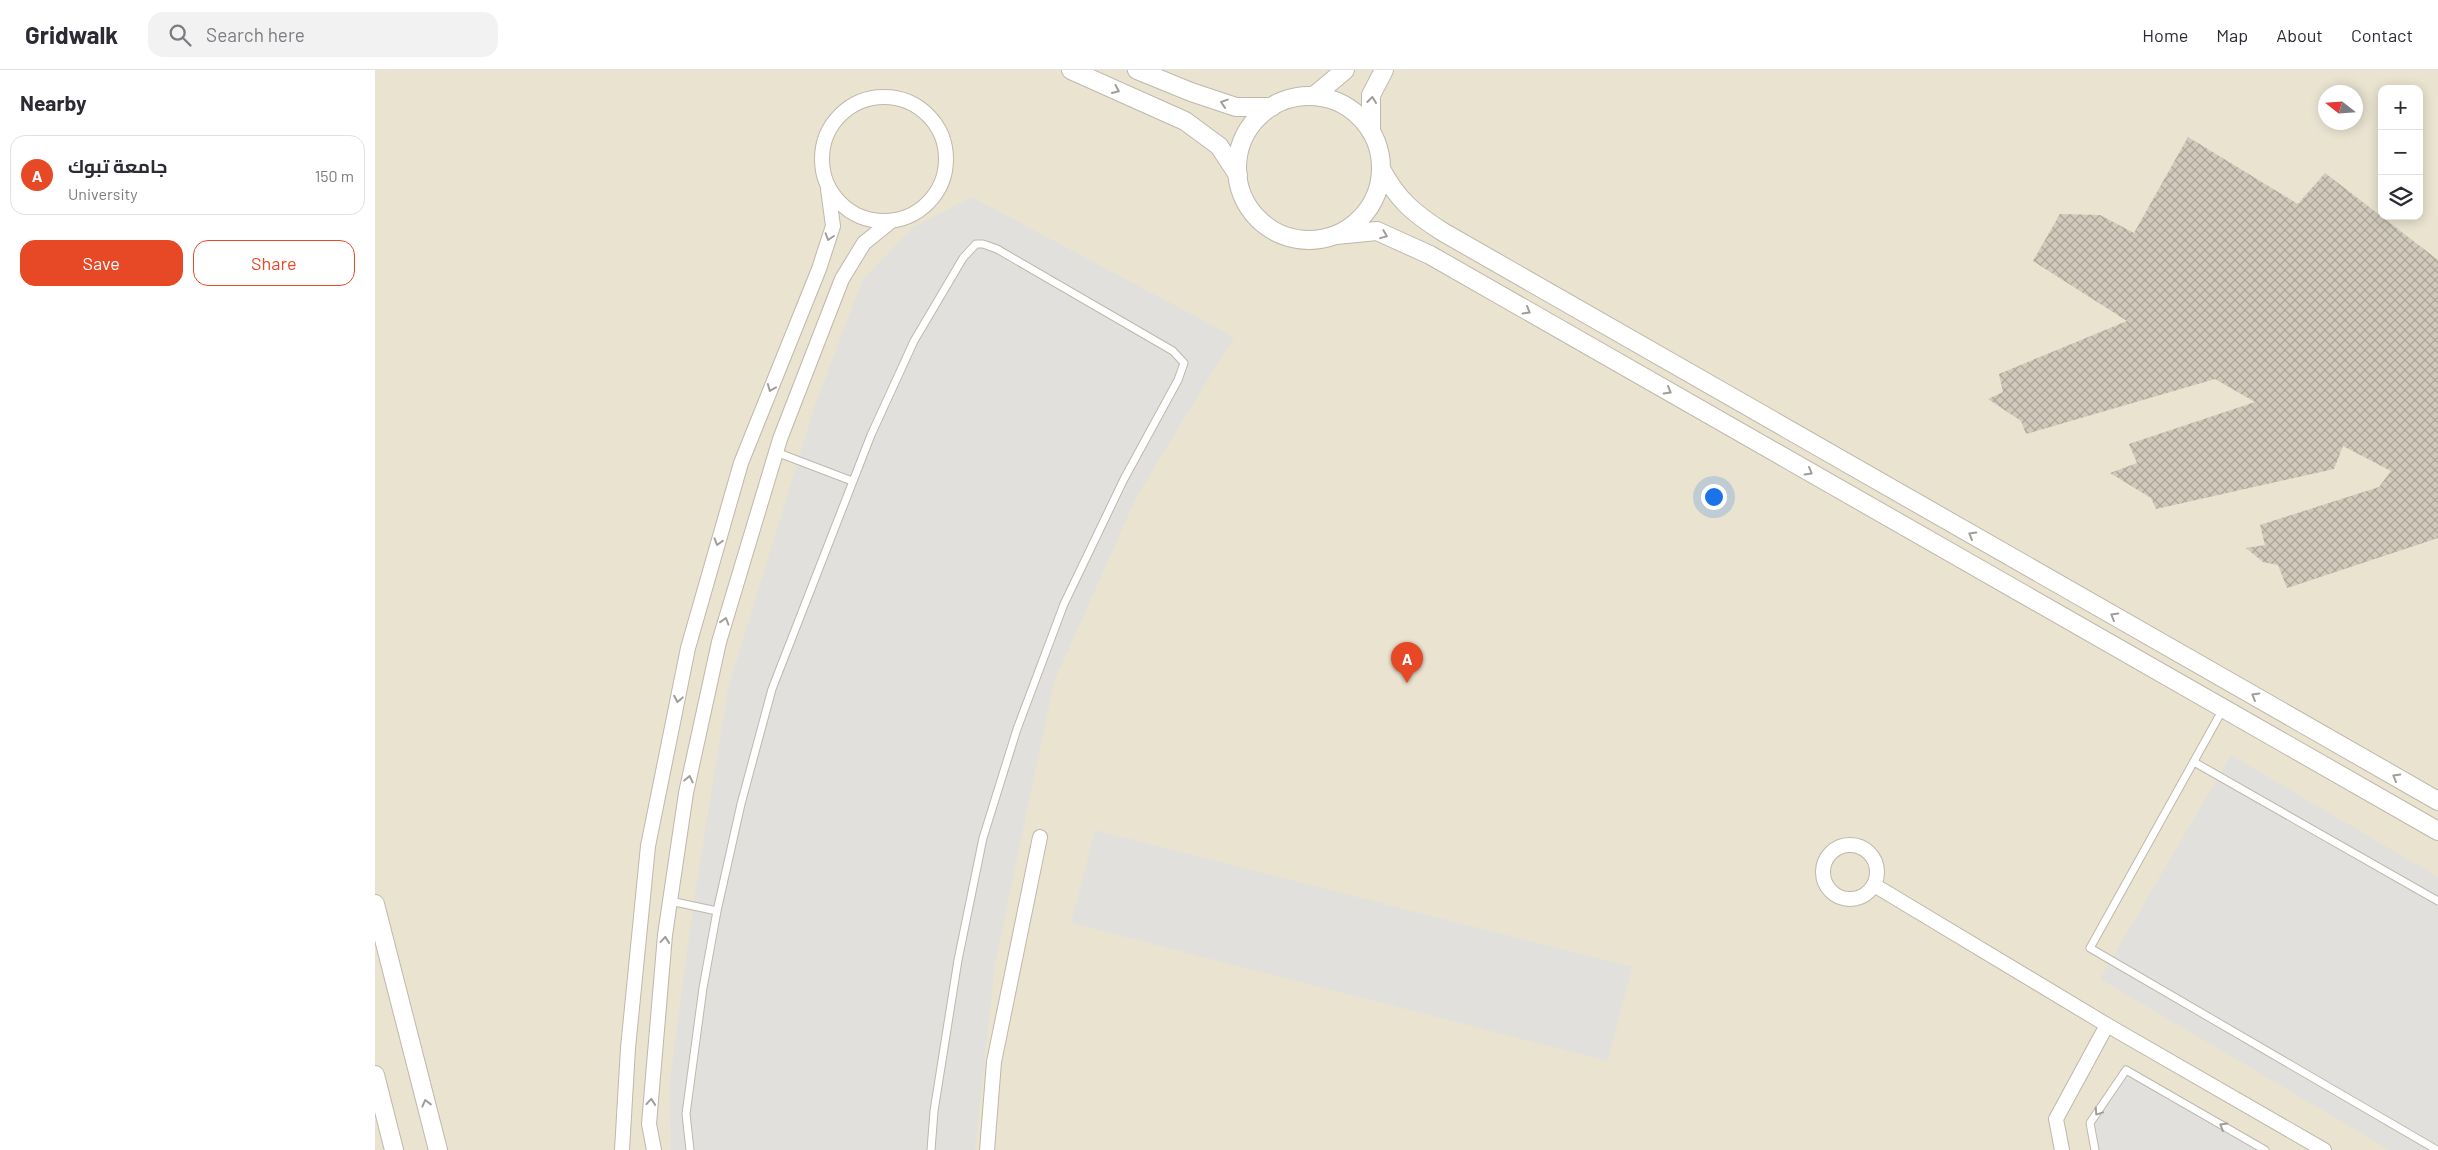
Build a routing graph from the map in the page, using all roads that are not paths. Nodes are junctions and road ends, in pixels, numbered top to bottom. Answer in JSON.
{"nodes":[{"id":1,"x":1071,"y":70,"type":"edge"},
{"id":2,"x":1137,"y":70,"type":"edge"},
{"id":3,"x":1345,"y":70,"type":"edge"},
{"id":4,"x":1384,"y":70,"type":"edge"},
{"id":5,"x":1314,"y":96,"type":"junction"},
{"id":6,"x":1272,"y":107,"type":"junction"},
{"id":7,"x":1371,"y":132,"type":"junction"},
{"id":8,"x":1381,"y":168,"type":"junction"},
{"id":9,"x":1238,"y":176,"type":"junction"},
{"id":10,"x":828,"y":189,"type":"junction"},
{"id":11,"x":889,"y":222,"type":"junction"},
{"id":12,"x":1336,"y":236,"type":"junction"},
{"id":13,"x":776,"y":452,"type":"junction"},
{"id":14,"x":852,"y":481,"type":"junction"},
{"id":15,"x":2224,"y":708,"type":"junction"},
{"id":16,"x":2194,"y":762,"type":"junction"},
{"id":17,"x":2438,"y":801,"type":"edge"},
{"id":18,"x":2438,"y":831,"type":"edge"},
{"id":19,"x":1040,"y":837,"type":"dead end"},
{"id":20,"x":1874,"y":885,"type":"junction"},
{"id":21,"x":670,"y":901,"type":"junction"},
{"id":22,"x":2438,"y":901,"type":"edge"},
{"id":23,"x":375,"y":904,"type":"edge"},
{"id":24,"x":717,"y":911,"type":"junction"},
{"id":25,"x":2107,"y":1025,"type":"junction"},
{"id":26,"x":375,"y":1075,"type":"edge"},
{"id":27,"x":394,"y":1150,"type":"edge"},
{"id":28,"x":438,"y":1150,"type":"edge"},
{"id":29,"x":622,"y":1150,"type":"edge"},
{"id":30,"x":654,"y":1150,"type":"edge"},
{"id":31,"x":690,"y":1150,"type":"edge"},
{"id":32,"x":931,"y":1150,"type":"edge"},
{"id":33,"x":987,"y":1150,"type":"edge"},
{"id":34,"x":2062,"y":1150,"type":"edge"},
{"id":35,"x":2095,"y":1150,"type":"edge"},
{"id":36,"x":2265,"y":1150,"type":"edge"},
{"id":37,"x":2325,"y":1150,"type":"edge"},
{"id":38,"x":2437,"y":1150,"type":"edge"}],
"edges":[{"from":1,"to":9,"type":"street","one_way":true},
{"from":6,"to":2,"type":"street","one_way":true},
{"from":3,"to":5,"type":"street"},
{"from":7,"to":4,"type":"street","one_way":true},
{"from":5,"to":6,"type":"street"},
{"from":5,"to":7,"type":"street"},
{"from":6,"to":9,"type":"street"},
{"from":7,"to":8,"type":"street"},
{"from":8,"to":12,"type":"street"},
{"from":17,"to":8,"type":"street","one_way":true},
{"from":9,"to":12,"type":"street"},
{"from":10,"to":11,"type":"street"},
{"from":10,"to":11,"type":"street"},
{"from":10,"to":29,"type":"street","one_way":true},
{"from":11,"to":13,"type":"street"},
{"from":12,"to":15,"type":"street","one_way":true},
{"from":13,"to":14,"type":"lane"},
{"from":21,"to":13,"type":"street","one_way":true},
{"from":14,"to":24,"type":"lane"},
{"from":14,"to":32,"type":"lane"},
{"from":15,"to":16,"type":"lane"},
{"from":15,"to":18,"type":"street"},
{"from":16,"to":22,"type":"lane"},
{"from":16,"to":38,"type":"lane"},
{"from":19,"to":33,"type":"street"},
{"from":20,"to":20,"type":"street"},
{"from":20,"to":25,"type":"street"},
{"from":21,"to":24,"type":"lane"},
{"from":30,"to":21,"type":"street","one_way":true},
{"from":28,"to":23,"type":"street","one_way":true},
{"from":24,"to":31,"type":"lane"},
{"from":25,"to":34,"type":"street"},
{"from":25,"to":37,"type":"street"},
{"from":26,"to":27,"type":"street"},
{"from":36,"to":35,"type":"lane","one_way":true}]}
